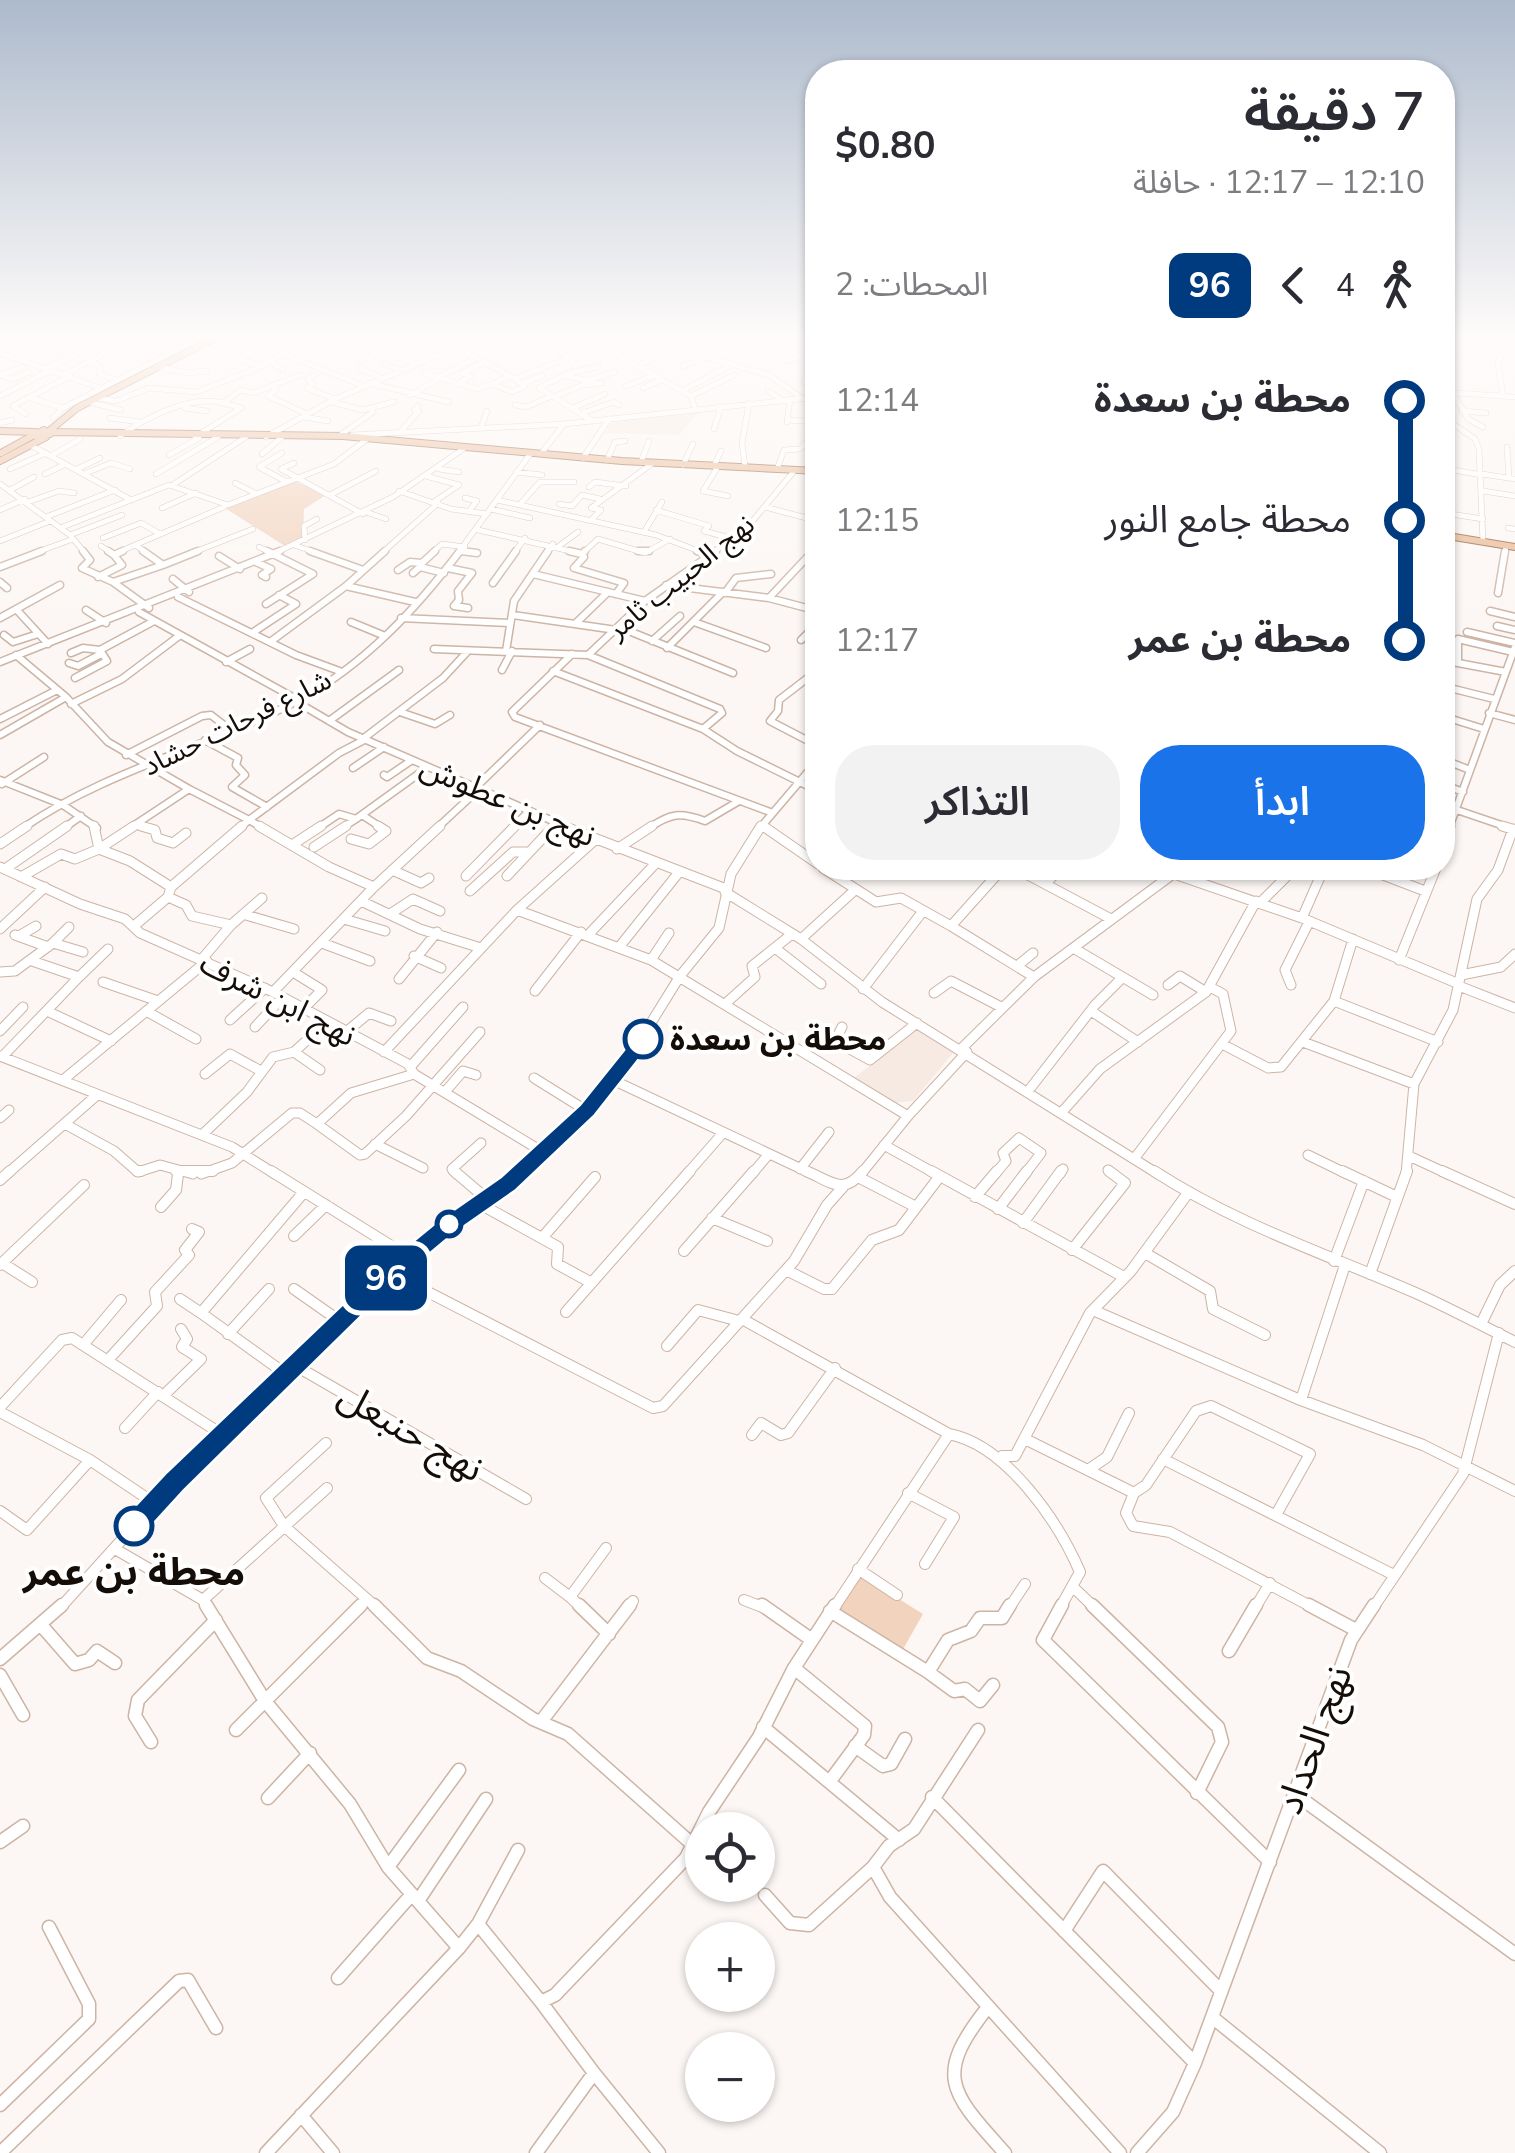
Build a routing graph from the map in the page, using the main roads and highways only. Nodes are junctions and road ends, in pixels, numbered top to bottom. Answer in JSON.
{"nodes":[{"id":1,"x":10,"y":434,"type":"edge"},
{"id":2,"x":34,"y":434,"type":"edge"},
{"id":3,"x":48,"y":434,"type":"edge"},
{"id":4,"x":83,"y":434,"type":"edge"},
{"id":5,"x":197,"y":436,"type":"junction"},
{"id":6,"x":267,"y":436,"type":"junction"},
{"id":7,"x":350,"y":437,"type":"junction"},
{"id":8,"x":17,"y":444,"type":"junction"},
{"id":9,"x":0,"y":457,"type":"edge"},
{"id":10,"x":585,"y":458,"type":"junction"},
{"id":11,"x":652,"y":464,"type":"junction"},
{"id":12,"x":715,"y":467,"type":"junction"},
{"id":13,"x":794,"y":470,"type":"junction"},
{"id":14,"x":805,"y":470,"type":"edge"},
{"id":15,"x":1455,"y":538,"type":"edge"},
{"id":16,"x":1510,"y":546,"type":"edge"}],
"edges":[{"from":1,"to":8,"type":"main road"},
{"from":2,"to":8,"type":"main road"},
{"from":3,"to":9,"type":"main road"},
{"from":4,"to":5,"type":"main road"},
{"from":5,"to":6,"type":"main road"},
{"from":5,"to":6,"type":"main road"},
{"from":6,"to":7,"type":"main road"},
{"from":6,"to":7,"type":"main road"},
{"from":7,"to":10,"type":"main road"},
{"from":8,"to":9,"type":"main road"},
{"from":10,"to":11,"type":"main road"},
{"from":10,"to":11,"type":"main road"},
{"from":11,"to":12,"type":"main road"},
{"from":12,"to":13,"type":"main road"},
{"from":12,"to":13,"type":"main road"},
{"from":13,"to":14,"type":"main road"},
{"from":15,"to":16,"type":"main road"}]}
